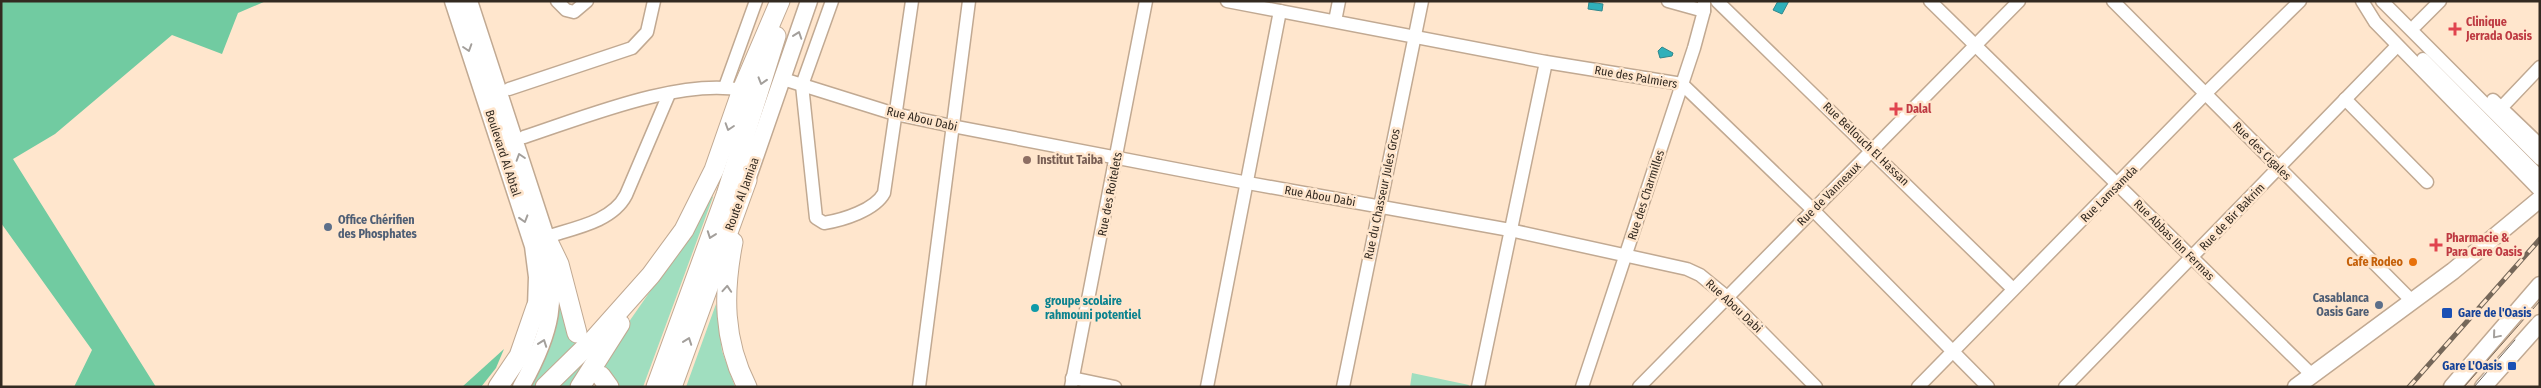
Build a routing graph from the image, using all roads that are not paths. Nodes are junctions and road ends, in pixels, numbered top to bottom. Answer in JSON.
{"nodes":[{"id":1,"x":453,"y":1,"type":"edge"},
{"id":2,"x":468,"y":1,"type":"edge"},
{"id":3,"x":557,"y":1,"type":"edge"},
{"id":4,"x":587,"y":1,"type":"edge"},
{"id":5,"x":756,"y":1,"type":"edge"},
{"id":6,"x":780,"y":1,"type":"edge"},
{"id":7,"x":787,"y":1,"type":"edge"},
{"id":8,"x":809,"y":1,"type":"edge"},
{"id":9,"x":832,"y":1,"type":"edge"},
{"id":10,"x":912,"y":1,"type":"edge"},
{"id":11,"x":969,"y":1,"type":"edge"},
{"id":12,"x":1146,"y":1,"type":"edge"},
{"id":13,"x":1227,"y":1,"type":"edge"},
{"id":14,"x":1339,"y":1,"type":"edge"},
{"id":15,"x":1422,"y":1,"type":"edge"},
{"id":16,"x":1668,"y":1,"type":"edge"},
{"id":17,"x":1717,"y":1,"type":"edge"},
{"id":18,"x":1930,"y":1,"type":"edge"},
{"id":19,"x":2019,"y":1,"type":"edge"},
{"id":20,"x":2113,"y":1,"type":"edge"},
{"id":21,"x":2300,"y":1,"type":"edge"},
{"id":22,"x":2363,"y":1,"type":"edge"},
{"id":23,"x":2382,"y":1,"type":"edge"},
{"id":24,"x":2391,"y":1,"type":"edge"},
{"id":25,"x":2440,"y":1,"type":"edge"},
{"id":26,"x":656,"y":2,"type":"edge"},
{"id":27,"x":1704,"y":6,"type":"edge"},
{"id":28,"x":1280,"y":11,"type":"junction"},
{"id":29,"x":1335,"y":22,"type":"junction"},
{"id":30,"x":2416,"y":25,"type":"junction"},
{"id":31,"x":1415,"y":36,"type":"junction"},
{"id":32,"x":1974,"y":46,"type":"junction"},
{"id":33,"x":2397,"y":46,"type":"junction"},
{"id":34,"x":1546,"y":62,"type":"junction"},
{"id":35,"x":2540,"y":67,"type":"edge"},
{"id":36,"x":783,"y":79,"type":"junction"},
{"id":37,"x":1682,"y":84,"type":"junction"},
{"id":38,"x":802,"y":85,"type":"junction"},
{"id":39,"x":509,"y":89,"type":"dead end"},
{"id":40,"x":734,"y":89,"type":"junction"},
{"id":41,"x":669,"y":94,"type":"junction"},
{"id":42,"x":2205,"y":94,"type":"junction"},
{"id":43,"x":2345,"y":99,"type":"junction"},
{"id":44,"x":2501,"y":108,"type":"junction"},
{"id":45,"x":895,"y":114,"type":"junction"},
{"id":46,"x":952,"y":126,"type":"junction"},
{"id":47,"x":524,"y":136,"type":"dead end"},
{"id":48,"x":2540,"y":145,"type":"edge"},
{"id":49,"x":1872,"y":150,"type":"junction"},
{"id":50,"x":1117,"y":156,"type":"junction"},
{"id":51,"x":2540,"y":159,"type":"edge"},
{"id":52,"x":2279,"y":167,"type":"junction"},
{"id":53,"x":2538,"y":175,"type":"dead end"},
{"id":54,"x":747,"y":180,"type":"junction"},
{"id":55,"x":2427,"y":182,"type":"dead end"},
{"id":56,"x":1248,"y":183,"type":"junction"},
{"id":57,"x":2118,"y":185,"type":"junction"},
{"id":58,"x":2540,"y":191,"type":"edge"},
{"id":59,"x":2540,"y":199,"type":"edge"},
{"id":60,"x":1379,"y":207,"type":"junction"},
{"id":61,"x":1813,"y":210,"type":"junction"},
{"id":62,"x":1510,"y":230,"type":"junction"},
{"id":63,"x":546,"y":237,"type":"junction"},
{"id":64,"x":1626,"y":255,"type":"junction"},
{"id":65,"x":2191,"y":259,"type":"junction"},
{"id":66,"x":652,"y":275,"type":"junction"},
{"id":67,"x":2540,"y":285,"type":"edge"},
{"id":68,"x":2013,"y":289,"type":"junction"},
{"id":69,"x":1727,"y":297,"type":"junction"},
{"id":70,"x":2412,"y":300,"type":"junction"},
{"id":71,"x":536,"y":307,"type":"joint"},
{"id":72,"x":2540,"y":324,"type":"edge"},
{"id":73,"x":577,"y":333,"type":"dead end"},
{"id":74,"x":1952,"y":352,"type":"junction"},
{"id":75,"x":2311,"y":374,"type":"junction"},
{"id":76,"x":1071,"y":383,"type":"edge"},
{"id":77,"x":498,"y":387,"type":"edge"},
{"id":78,"x":522,"y":387,"type":"edge"},
{"id":79,"x":545,"y":387,"type":"edge"},
{"id":80,"x":580,"y":387,"type":"edge"},
{"id":81,"x":656,"y":387,"type":"edge"},
{"id":82,"x":672,"y":387,"type":"edge"},
{"id":83,"x":747,"y":387,"type":"edge"},
{"id":84,"x":919,"y":387,"type":"edge"},
{"id":85,"x":1115,"y":387,"type":"edge"},
{"id":86,"x":1207,"y":387,"type":"edge"},
{"id":87,"x":1343,"y":387,"type":"edge"},
{"id":88,"x":1478,"y":387,"type":"edge"},
{"id":89,"x":1582,"y":387,"type":"edge"},
{"id":90,"x":1639,"y":387,"type":"edge"},
{"id":91,"x":1816,"y":387,"type":"edge"},
{"id":92,"x":1918,"y":387,"type":"edge"},
{"id":93,"x":1988,"y":387,"type":"edge"},
{"id":94,"x":2065,"y":387,"type":"edge"},
{"id":95,"x":2296,"y":387,"type":"edge"},
{"id":96,"x":2452,"y":387,"type":"edge"},
{"id":97,"x":2483,"y":387,"type":"edge"}],
"edges":[{"from":1,"to":71,"type":"main road","name":"Boulevard Al Abtal","one_way":true},
{"from":63,"to":2,"type":"main road","name":"Boulevard Al Abtal","one_way":true},
{"from":3,"to":4,"type":"street"},
{"from":5,"to":40,"type":"street"},
{"from":6,"to":40,"type":"highway"},
{"from":7,"to":81,"type":"highway","name":"Route Al Jamiaa","one_way":true},
{"from":36,"to":8,"type":"main road","name":"Route Al Jamiaa","one_way":true},
{"from":9,"to":38,"type":"street"},
{"from":10,"to":45,"type":"street"},
{"from":11,"to":46,"type":"street"},
{"from":12,"to":50,"type":"street","name":"Rue des Roitelets"},
{"from":13,"to":28,"type":"street","name":"Rue des Palmiers"},
{"from":14,"to":29,"type":"street"},
{"from":15,"to":31,"type":"street","name":"Rue du Chasseur Jules Gros"},
{"from":16,"to":27,"type":"street"},
{"from":17,"to":49,"type":"street","name":"Rue Bellouch El Hassan"},
{"from":18,"to":32,"type":"street","name":"Rue Abbas Ibn Fermas"},
{"from":19,"to":32,"type":"street","name":"Rue de Vanneaux"},
{"from":20,"to":42,"type":"street","name":"Rue des Cigales"},
{"from":21,"to":42,"type":"street","name":"Rue Lamsamda"},
{"from":22,"to":33,"type":"street"},
{"from":22,"to":53,"type":"street"},
{"from":23,"to":51,"type":"street"},
{"from":24,"to":30,"type":"street"},
{"from":25,"to":30,"type":"street"},
{"from":26,"to":39,"type":"street"},
{"from":27,"to":37,"type":"street","name":"Rue des Charmilles"},
{"from":28,"to":29,"type":"street","name":"Rue des Palmiers"},
{"from":28,"to":56,"type":"street"},
{"from":29,"to":31,"type":"street","name":"Rue des Palmiers"},
{"from":30,"to":44,"type":"street"},
{"from":31,"to":34,"type":"street","name":"Rue des Palmiers"},
{"from":31,"to":60,"type":"street","name":"Rue du Chasseur Jules Gros"},
{"from":32,"to":49,"type":"street","name":"Rue de Vanneaux"},
{"from":32,"to":57,"type":"street","name":"Rue Abbas Ibn Fermas"},
{"from":33,"to":43,"type":"street","name":"Rue de Bir Bakrim"},
{"from":33,"to":58,"type":"street"},
{"from":34,"to":37,"type":"street","name":"Rue des Palmiers"},
{"from":34,"to":62,"type":"street"},
{"from":35,"to":44,"type":"street"},
{"from":36,"to":38,"type":"street","name":"Rue Abou Dabi"},
{"from":36,"to":54,"type":"main road","name":"Route Al Jamiaa"},
{"from":37,"to":61,"type":"street","name":"Rue des Palmiers"},
{"from":37,"to":64,"type":"street","name":"Rue des Charmilles"},
{"from":38,"to":45,"type":"street","name":"Rue Abou Dabi"},
{"from":38,"to":45,"type":"street"},
{"from":40,"to":41,"type":"street"},
{"from":40,"to":66,"type":"highway","one_way":true},
{"from":41,"to":47,"type":"street"},
{"from":41,"to":63,"type":"street"},
{"from":42,"to":52,"type":"street","name":"Rue des Cigales"},
{"from":42,"to":57,"type":"street","name":"Rue Lamsamda"},
{"from":43,"to":52,"type":"street","name":"Rue de Bir Bakrim"},
{"from":43,"to":55,"type":"street"},
{"from":44,"to":48,"type":"street"},
{"from":45,"to":46,"type":"street","name":"Rue Abou Dabi"},
{"from":46,"to":50,"type":"street","name":"Rue Abou Dabi"},
{"from":46,"to":84,"type":"street"},
{"from":49,"to":61,"type":"street","name":"Rue de Vanneaux"},
{"from":49,"to":68,"type":"street","name":"Rue Bellouch El Hassan"},
{"from":50,"to":56,"type":"street","name":"Rue Abou Dabi"},
{"from":50,"to":76,"type":"street","name":"Rue des Roitelets"},
{"from":52,"to":65,"type":"street","name":"Rue de Bir Bakrim"},
{"from":52,"to":70,"type":"street","name":"Rue des Cigales"},
{"from":82,"to":54,"type":"highway","name":"Route Al Jamiaa","one_way":true},
{"from":83,"to":54,"type":"highway","one_way":true},
{"from":56,"to":60,"type":"street","name":"Rue Abou Dabi"},
{"from":56,"to":86,"type":"street"},
{"from":57,"to":65,"type":"street","name":"Rue Abbas Ibn Fermas"},
{"from":57,"to":68,"type":"street","name":"Rue Lamsamda"},
{"from":59,"to":70,"type":"main road"},
{"from":60,"to":62,"type":"street","name":"Rue Abou Dabi"},
{"from":60,"to":87,"type":"street","name":"Rue du Chasseur Jules Gros"},
{"from":61,"to":69,"type":"street","name":"Rue de Vanneaux"},
{"from":61,"to":74,"type":"street","name":"Rue des Palmiers"},
{"from":62,"to":64,"type":"street","name":"Rue Abou Dabi"},
{"from":62,"to":88,"type":"street"},
{"from":63,"to":73,"type":"highway"},
{"from":78,"to":63,"type":"main road","name":"Boulevard Al Abtal","one_way":true},
{"from":64,"to":69,"type":"street","name":"Rue Abou Dabi"},
{"from":64,"to":89,"type":"street","name":"Rue des Charmilles"},
{"from":65,"to":75,"type":"street","name":"Rue Abbas Ibn Fermas"},
{"from":65,"to":94,"type":"street","name":"Rue de Bir Bakrim"},
{"from":66,"to":79,"type":"highway"},
{"from":66,"to":80,"type":"highway"},
{"from":67,"to":96,"type":"main road","one_way":true},
{"from":68,"to":74,"type":"street","name":"Rue Lamsamda"},
{"from":69,"to":90,"type":"street","name":"Rue de Vanneaux"},
{"from":69,"to":91,"type":"street","name":"Rue Abou Dabi"},
{"from":70,"to":75,"type":"main road"},
{"from":71,"to":77,"type":"highway"},
{"from":72,"to":97,"type":"main road"},
{"from":74,"to":92,"type":"street","name":"Rue Lamsamda"},
{"from":74,"to":93,"type":"street","name":"Rue des Palmiers"},
{"from":75,"to":95,"type":"main road"},
{"from":76,"to":85,"type":"street"}]}
